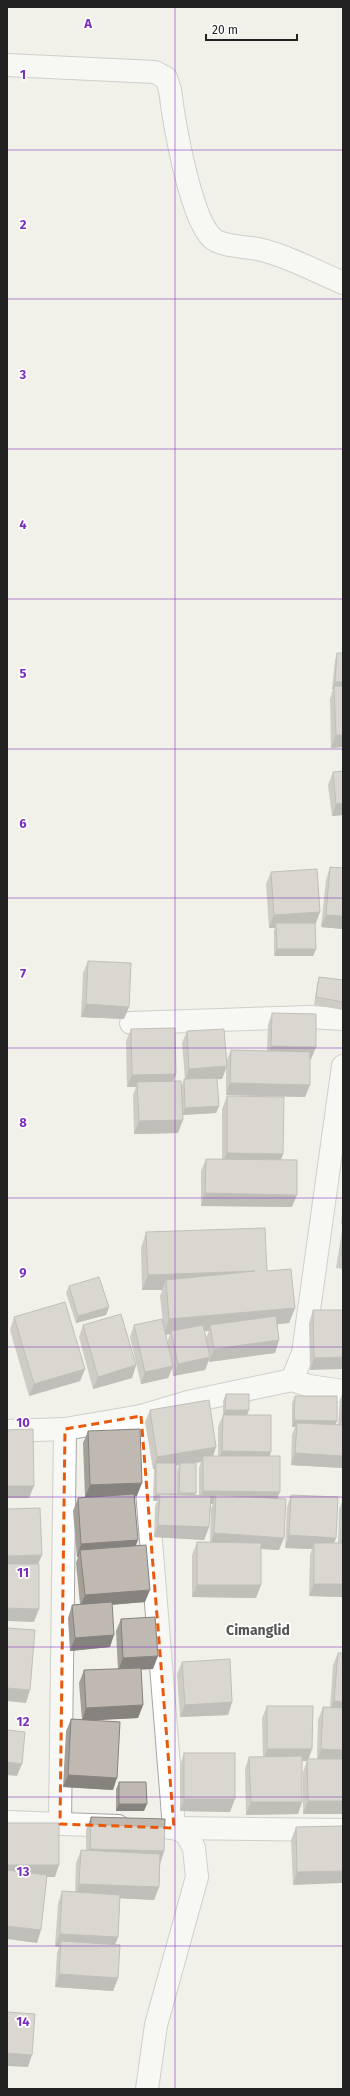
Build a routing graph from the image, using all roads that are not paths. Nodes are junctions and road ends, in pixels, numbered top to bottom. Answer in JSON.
{"nodes":[{"id":1,"x":7,"y":66,"type":"edge"},
{"id":2,"x":343,"y":282,"type":"edge"},
{"id":3,"x":343,"y":1019,"type":"edge"},
{"id":4,"x":131,"y":1022,"type":"dead end"},
{"id":5,"x":343,"y":1066,"type":"edge"},
{"id":6,"x":292,"y":1380,"type":"junction"},
{"id":7,"x":343,"y":1391,"type":"edge"},
{"id":8,"x":151,"y":1413,"type":"junction"},
{"id":9,"x":65,"y":1429,"type":"junction"},
{"id":10,"x":7,"y":1431,"type":"edge"},
{"id":11,"x":7,"y":1822,"type":"edge"},
{"id":12,"x":60,"y":1824,"type":"junction"},
{"id":13,"x":174,"y":1828,"type":"junction"},
{"id":14,"x":343,"y":1830,"type":"edge"},
{"id":15,"x":146,"y":2089,"type":"edge"}],
"edges":[{"from":1,"to":2,"type":"street"},
{"from":3,"to":4,"type":"street"},
{"from":5,"to":6,"type":"street"},
{"from":6,"to":7,"type":"street"},
{"from":6,"to":8,"type":"street"},
{"from":8,"to":9,"type":"street"},
{"from":8,"to":13,"type":"street"},
{"from":9,"to":10,"type":"street"},
{"from":9,"to":12,"type":"street"},
{"from":11,"to":12,"type":"street"},
{"from":12,"to":13,"type":"street"},
{"from":13,"to":14,"type":"street"},
{"from":13,"to":15,"type":"street"}]}
